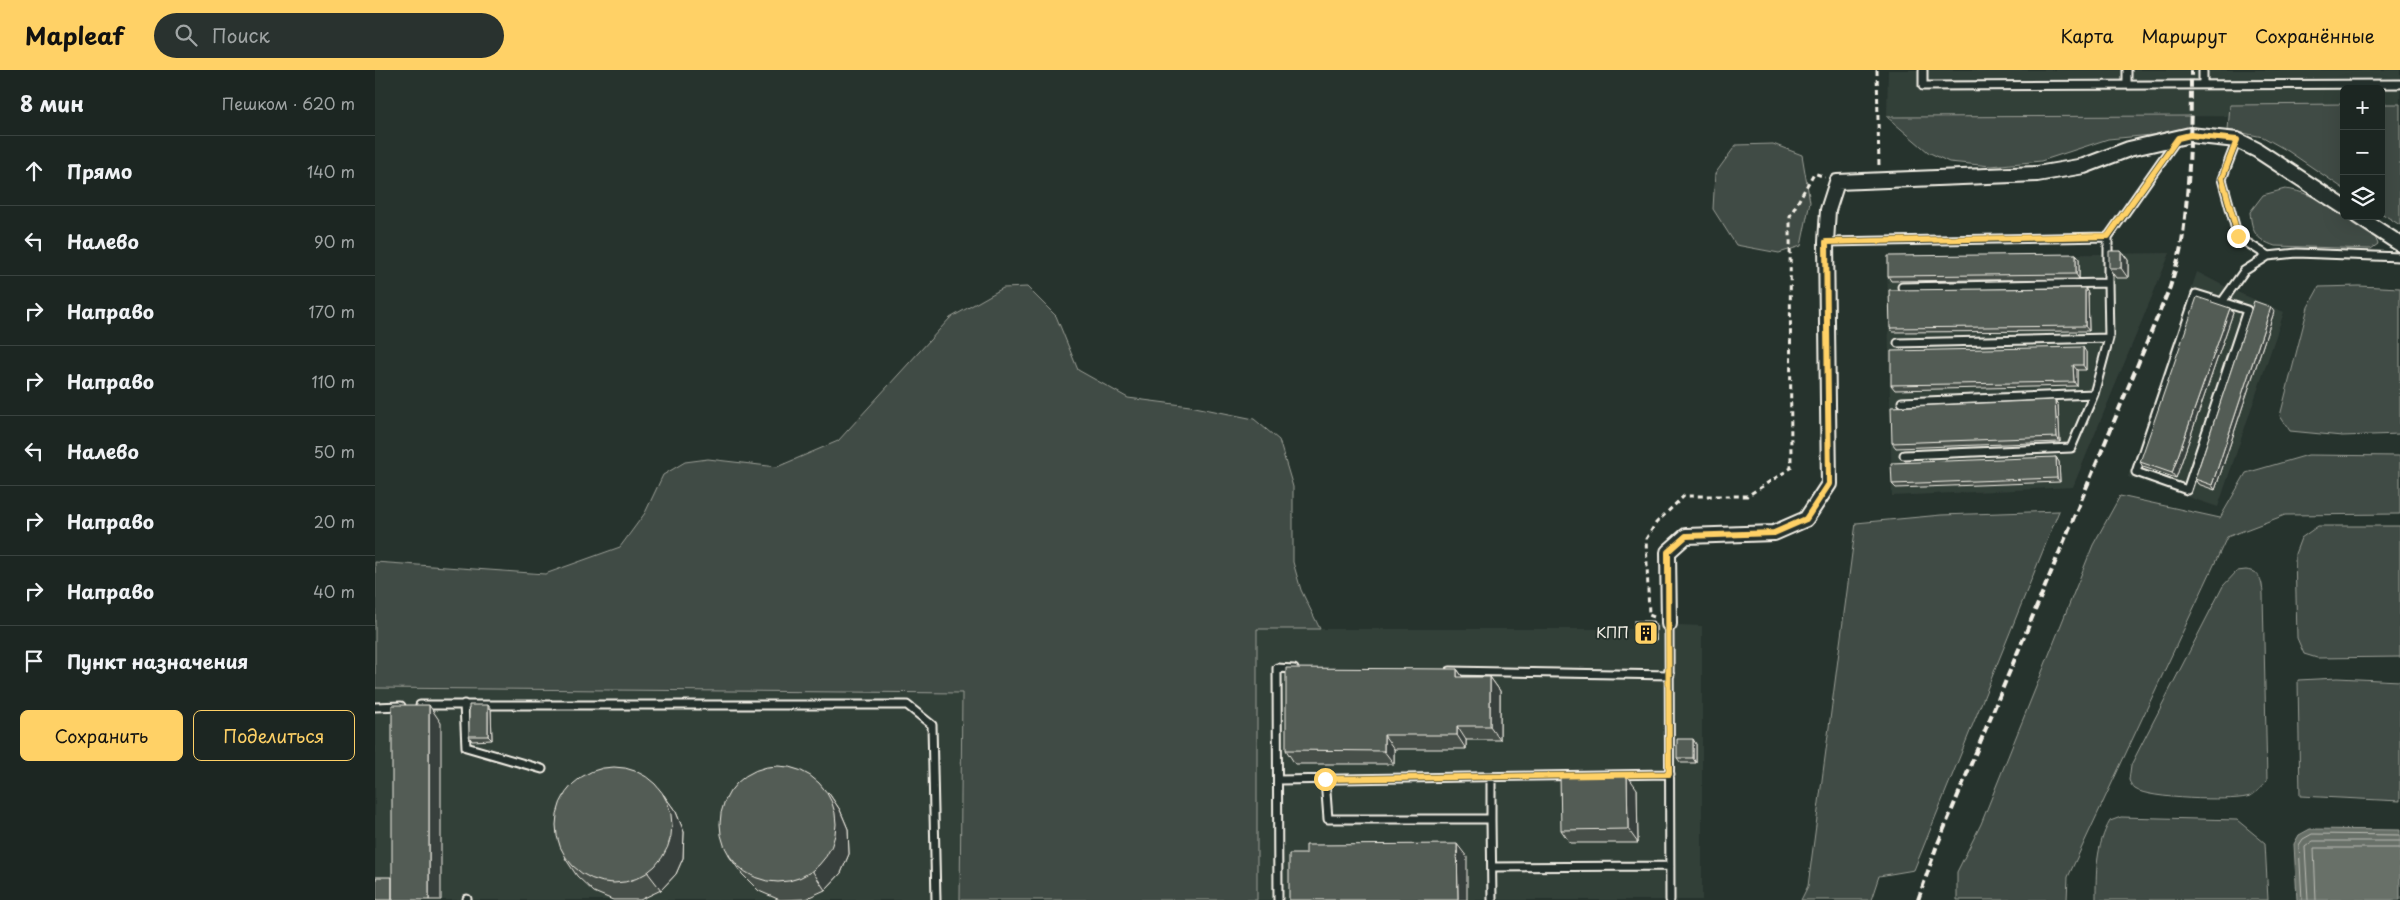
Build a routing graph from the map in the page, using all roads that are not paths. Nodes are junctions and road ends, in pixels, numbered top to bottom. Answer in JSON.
{"nodes":[{"id":1,"x":1923,"y":70,"type":"edge"},
{"id":2,"x":2127,"y":70,"type":"edge"},
{"id":3,"x":2203,"y":70,"type":"edge"},
{"id":4,"x":2127,"y":84,"type":"junction"},
{"id":5,"x":2400,"y":84,"type":"edge"},
{"id":6,"x":2203,"y":85,"type":"junction"},
{"id":7,"x":2178,"y":138,"type":"junction"},
{"id":8,"x":2237,"y":140,"type":"junction"},
{"id":9,"x":2340,"y":204,"type":"edge"},
{"id":10,"x":2363,"y":220,"type":"edge"},
{"id":11,"x":2108,"y":236,"type":"junction"},
{"id":12,"x":1826,"y":242,"type":"junction"},
{"id":13,"x":2400,"y":244,"type":"edge"},
{"id":14,"x":2268,"y":256,"type":"junction"},
{"id":15,"x":2400,"y":256,"type":"edge"},
{"id":16,"x":2108,"y":283,"type":"junction"},
{"id":17,"x":1901,"y":287,"type":"dead end"},
{"id":18,"x":2222,"y":302,"type":"junction"},
{"id":19,"x":2109,"y":338,"type":"junction"},
{"id":20,"x":1898,"y":343,"type":"dead end"},
{"id":21,"x":2094,"y":394,"type":"junction"},
{"id":22,"x":1902,"y":402,"type":"dead end"},
{"id":23,"x":1904,"y":455,"type":"dead end"},
{"id":24,"x":1669,"y":622,"type":"joint"},
{"id":25,"x":1307,"y":669,"type":"edge"},
{"id":26,"x":1444,"y":671,"type":"edge"},
{"id":27,"x":1669,"y":675,"type":"junction"},
{"id":28,"x":464,"y":704,"type":"junction"},
{"id":29,"x":405,"y":706,"type":"edge"},
{"id":30,"x":415,"y":706,"type":"edge"},
{"id":31,"x":375,"y":707,"type":"edge"},
{"id":32,"x":542,"y":769,"type":"dead end"},
{"id":33,"x":1669,"y":774,"type":"junction"},
{"id":34,"x":1491,"y":777,"type":"junction"},
{"id":35,"x":1325,"y":779,"type":"junction"},
{"id":36,"x":1278,"y":780,"type":"junction"},
{"id":37,"x":1491,"y":819,"type":"junction"},
{"id":38,"x":1669,"y":866,"type":"junction"},
{"id":39,"x":1491,"y":867,"type":"junction"},
{"id":40,"x":936,"y":900,"type":"edge"},
{"id":41,"x":1278,"y":900,"type":"edge"},
{"id":42,"x":1492,"y":900,"type":"edge"},
{"id":43,"x":1669,"y":900,"type":"edge"}],
"edges":[{"from":1,"to":4,"type":"lane"},
{"from":2,"to":4,"type":"lane"},
{"from":3,"to":6,"type":"lane"},
{"from":4,"to":6,"type":"lane"},
{"from":5,"to":6,"type":"lane"},
{"from":7,"to":8,"type":"street"},
{"from":7,"to":11,"type":"lane"},
{"from":7,"to":12,"type":"street"},
{"from":8,"to":9,"type":"street"},
{"from":8,"to":14,"type":"lane"},
{"from":10,"to":13,"type":"street"},
{"from":11,"to":12,"type":"lane"},
{"from":11,"to":16,"type":"lane"},
{"from":12,"to":24,"type":"street"},
{"from":14,"to":15,"type":"lane"},
{"from":14,"to":18,"type":"lane"},
{"from":16,"to":17,"type":"lane"},
{"from":16,"to":19,"type":"lane"},
{"from":18,"to":18,"type":"lane"},
{"from":19,"to":20,"type":"lane"},
{"from":19,"to":21,"type":"lane"},
{"from":21,"to":22,"type":"lane"},
{"from":21,"to":23,"type":"lane"},
{"from":24,"to":27,"type":"lane"},
{"from":25,"to":36,"type":"lane"},
{"from":26,"to":27,"type":"lane"},
{"from":27,"to":33,"type":"lane"},
{"from":28,"to":30,"type":"lane"},
{"from":28,"to":32,"type":"lane"},
{"from":28,"to":40,"type":"lane"},
{"from":29,"to":31,"type":"lane"},
{"from":33,"to":34,"type":"lane"},
{"from":33,"to":38,"type":"lane"},
{"from":34,"to":35,"type":"lane"},
{"from":34,"to":37,"type":"lane"},
{"from":35,"to":36,"type":"lane"},
{"from":35,"to":37,"type":"lane"},
{"from":36,"to":41,"type":"lane"},
{"from":37,"to":39,"type":"lane"},
{"from":38,"to":39,"type":"lane"},
{"from":38,"to":43,"type":"lane"},
{"from":39,"to":42,"type":"lane"}]}
